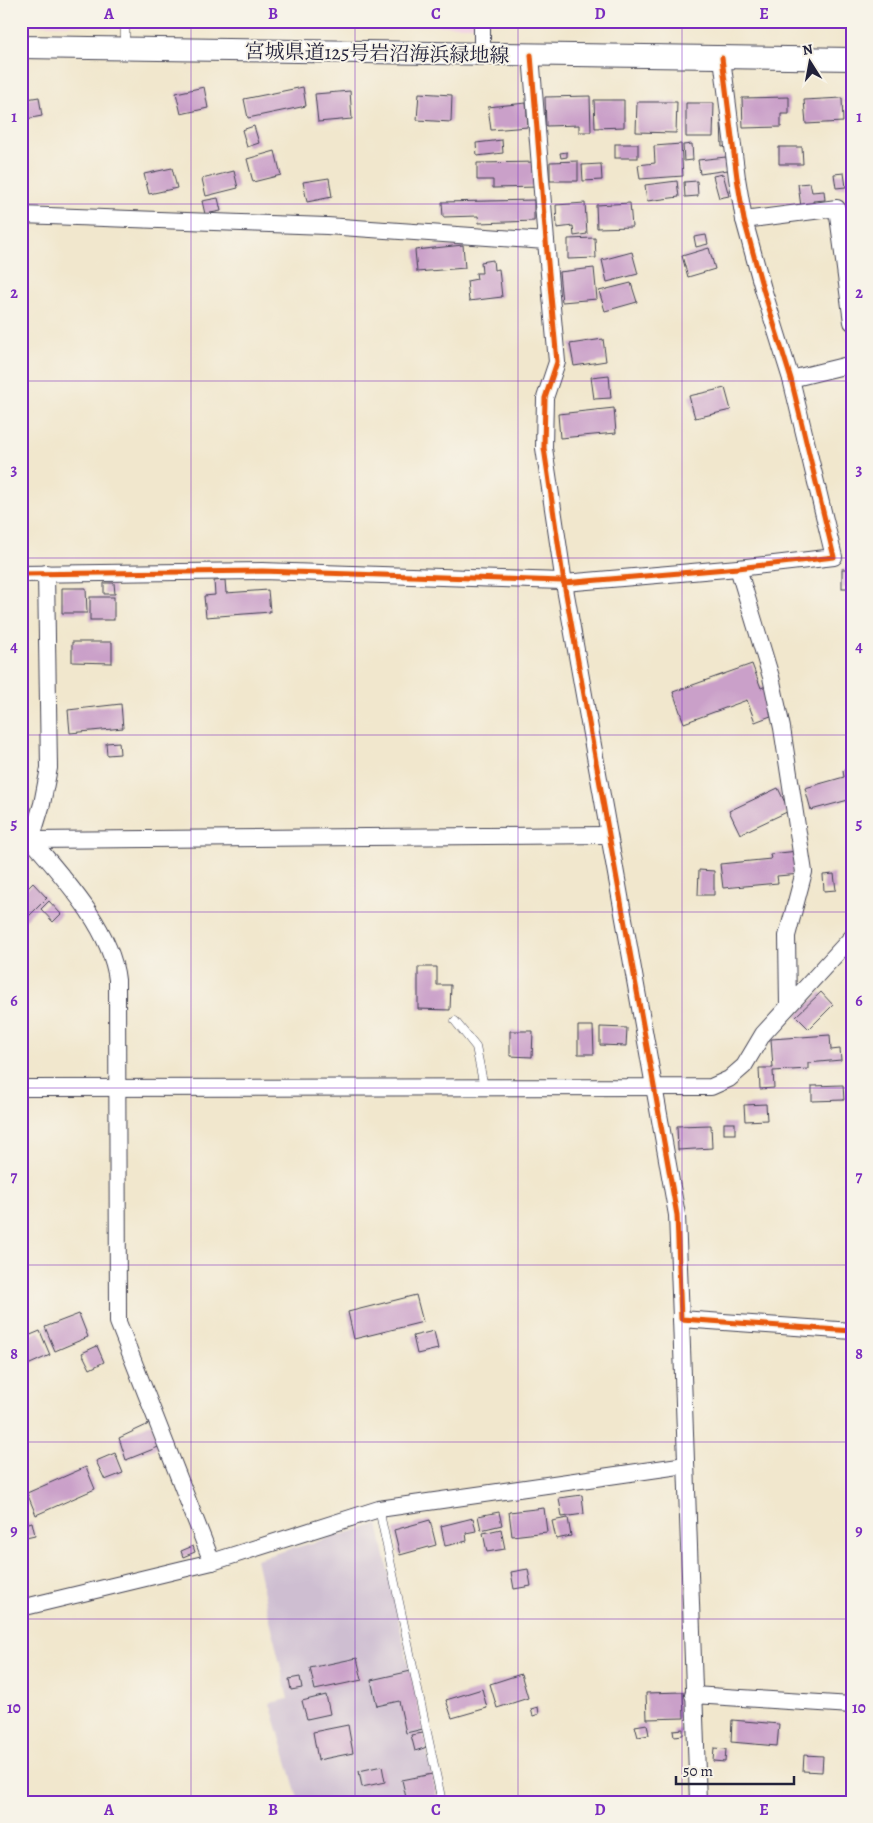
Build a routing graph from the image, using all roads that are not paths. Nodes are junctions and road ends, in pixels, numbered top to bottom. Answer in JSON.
{"nodes":[{"id":1,"x":125,"y":21,"type":"edge"},
{"id":2,"x":482,"y":21,"type":"edge"},
{"id":3,"x":21,"y":47,"type":"edge"},
{"id":4,"x":125,"y":49,"type":"junction"},
{"id":5,"x":482,"y":54,"type":"junction"},
{"id":6,"x":532,"y":55,"type":"junction"},
{"id":7,"x":722,"y":58,"type":"junction"},
{"id":8,"x":852,"y":59,"type":"edge"},
{"id":9,"x":21,"y":215,"type":"edge"},
{"id":10,"x":744,"y":220,"type":"junction"},
{"id":11,"x":546,"y":241,"type":"junction"},
{"id":12,"x":852,"y":322,"type":"edge"},
{"id":13,"x":852,"y":364,"type":"edge"},
{"id":14,"x":791,"y":379,"type":"junction"},
{"id":15,"x":738,"y":568,"type":"junction"},
{"id":16,"x":46,"y":573,"type":"junction"},
{"id":17,"x":21,"y":574,"type":"edge"},
{"id":18,"x":564,"y":584,"type":"junction"},
{"id":19,"x":26,"y":834,"type":"edge"},
{"id":20,"x":608,"y":835,"type":"junction"},
{"id":21,"x":852,"y":937,"type":"edge"},
{"id":22,"x":788,"y":1006,"type":"junction"},
{"id":23,"x":455,"y":1021,"type":"dead end"},
{"id":24,"x":116,"y":1087,"type":"junction"},
{"id":25,"x":484,"y":1087,"type":"junction"},
{"id":26,"x":654,"y":1087,"type":"junction"},
{"id":27,"x":21,"y":1088,"type":"edge"},
{"id":28,"x":681,"y":1319,"type":"junction"},
{"id":29,"x":852,"y":1332,"type":"edge"},
{"id":30,"x":686,"y":1465,"type":"junction"},
{"id":31,"x":379,"y":1509,"type":"junction"},
{"id":32,"x":212,"y":1562,"type":"junction"},
{"id":33,"x":21,"y":1608,"type":"edge"},
{"id":34,"x":694,"y":1695,"type":"junction"},
{"id":35,"x":852,"y":1705,"type":"edge"},
{"id":36,"x":442,"y":1802,"type":"edge"},
{"id":37,"x":698,"y":1802,"type":"edge"}],
"edges":[{"from":1,"to":4,"type":"lane"},
{"from":2,"to":5,"type":"street"},
{"from":3,"to":4,"type":"main road","name":"宮城県道125号岩沼海浜緑地線"},
{"from":4,"to":5,"type":"main road","name":"宮城県道125号岩沼海浜緑地線"},
{"from":5,"to":6,"type":"main road","name":"宮城県道125号岩沼海浜緑地線"},
{"from":6,"to":7,"type":"main road","name":"宮城県道125号岩沼海浜緑地線"},
{"from":6,"to":11,"type":"street"},
{"from":7,"to":8,"type":"main road","name":"宮城県道125号岩沼海浜緑地線"},
{"from":7,"to":10,"type":"street"},
{"from":9,"to":11,"type":"street"},
{"from":10,"to":12,"type":"street"},
{"from":10,"to":14,"type":"street"},
{"from":11,"to":18,"type":"street"},
{"from":13,"to":14,"type":"street"},
{"from":14,"to":15,"type":"street"},
{"from":15,"to":18,"type":"street"},
{"from":15,"to":22,"type":"street"},
{"from":16,"to":17,"type":"street"},
{"from":16,"to":18,"type":"street"},
{"from":16,"to":19,"type":"street"},
{"from":18,"to":20,"type":"street"},
{"from":19,"to":20,"type":"street"},
{"from":19,"to":24,"type":"street"},
{"from":20,"to":26,"type":"street"},
{"from":21,"to":22,"type":"street"},
{"from":22,"to":26,"type":"street"},
{"from":23,"to":25,"type":"lane"},
{"from":24,"to":25,"type":"street"},
{"from":24,"to":27,"type":"street"},
{"from":24,"to":32,"type":"street"},
{"from":25,"to":26,"type":"street"},
{"from":26,"to":28,"type":"street"},
{"from":28,"to":29,"type":"street"},
{"from":28,"to":30,"type":"street"},
{"from":30,"to":31,"type":"street"},
{"from":30,"to":34,"type":"street"},
{"from":31,"to":32,"type":"street"},
{"from":31,"to":36,"type":"lane"},
{"from":32,"to":33,"type":"street"},
{"from":34,"to":35,"type":"street"},
{"from":34,"to":37,"type":"street"}]}
